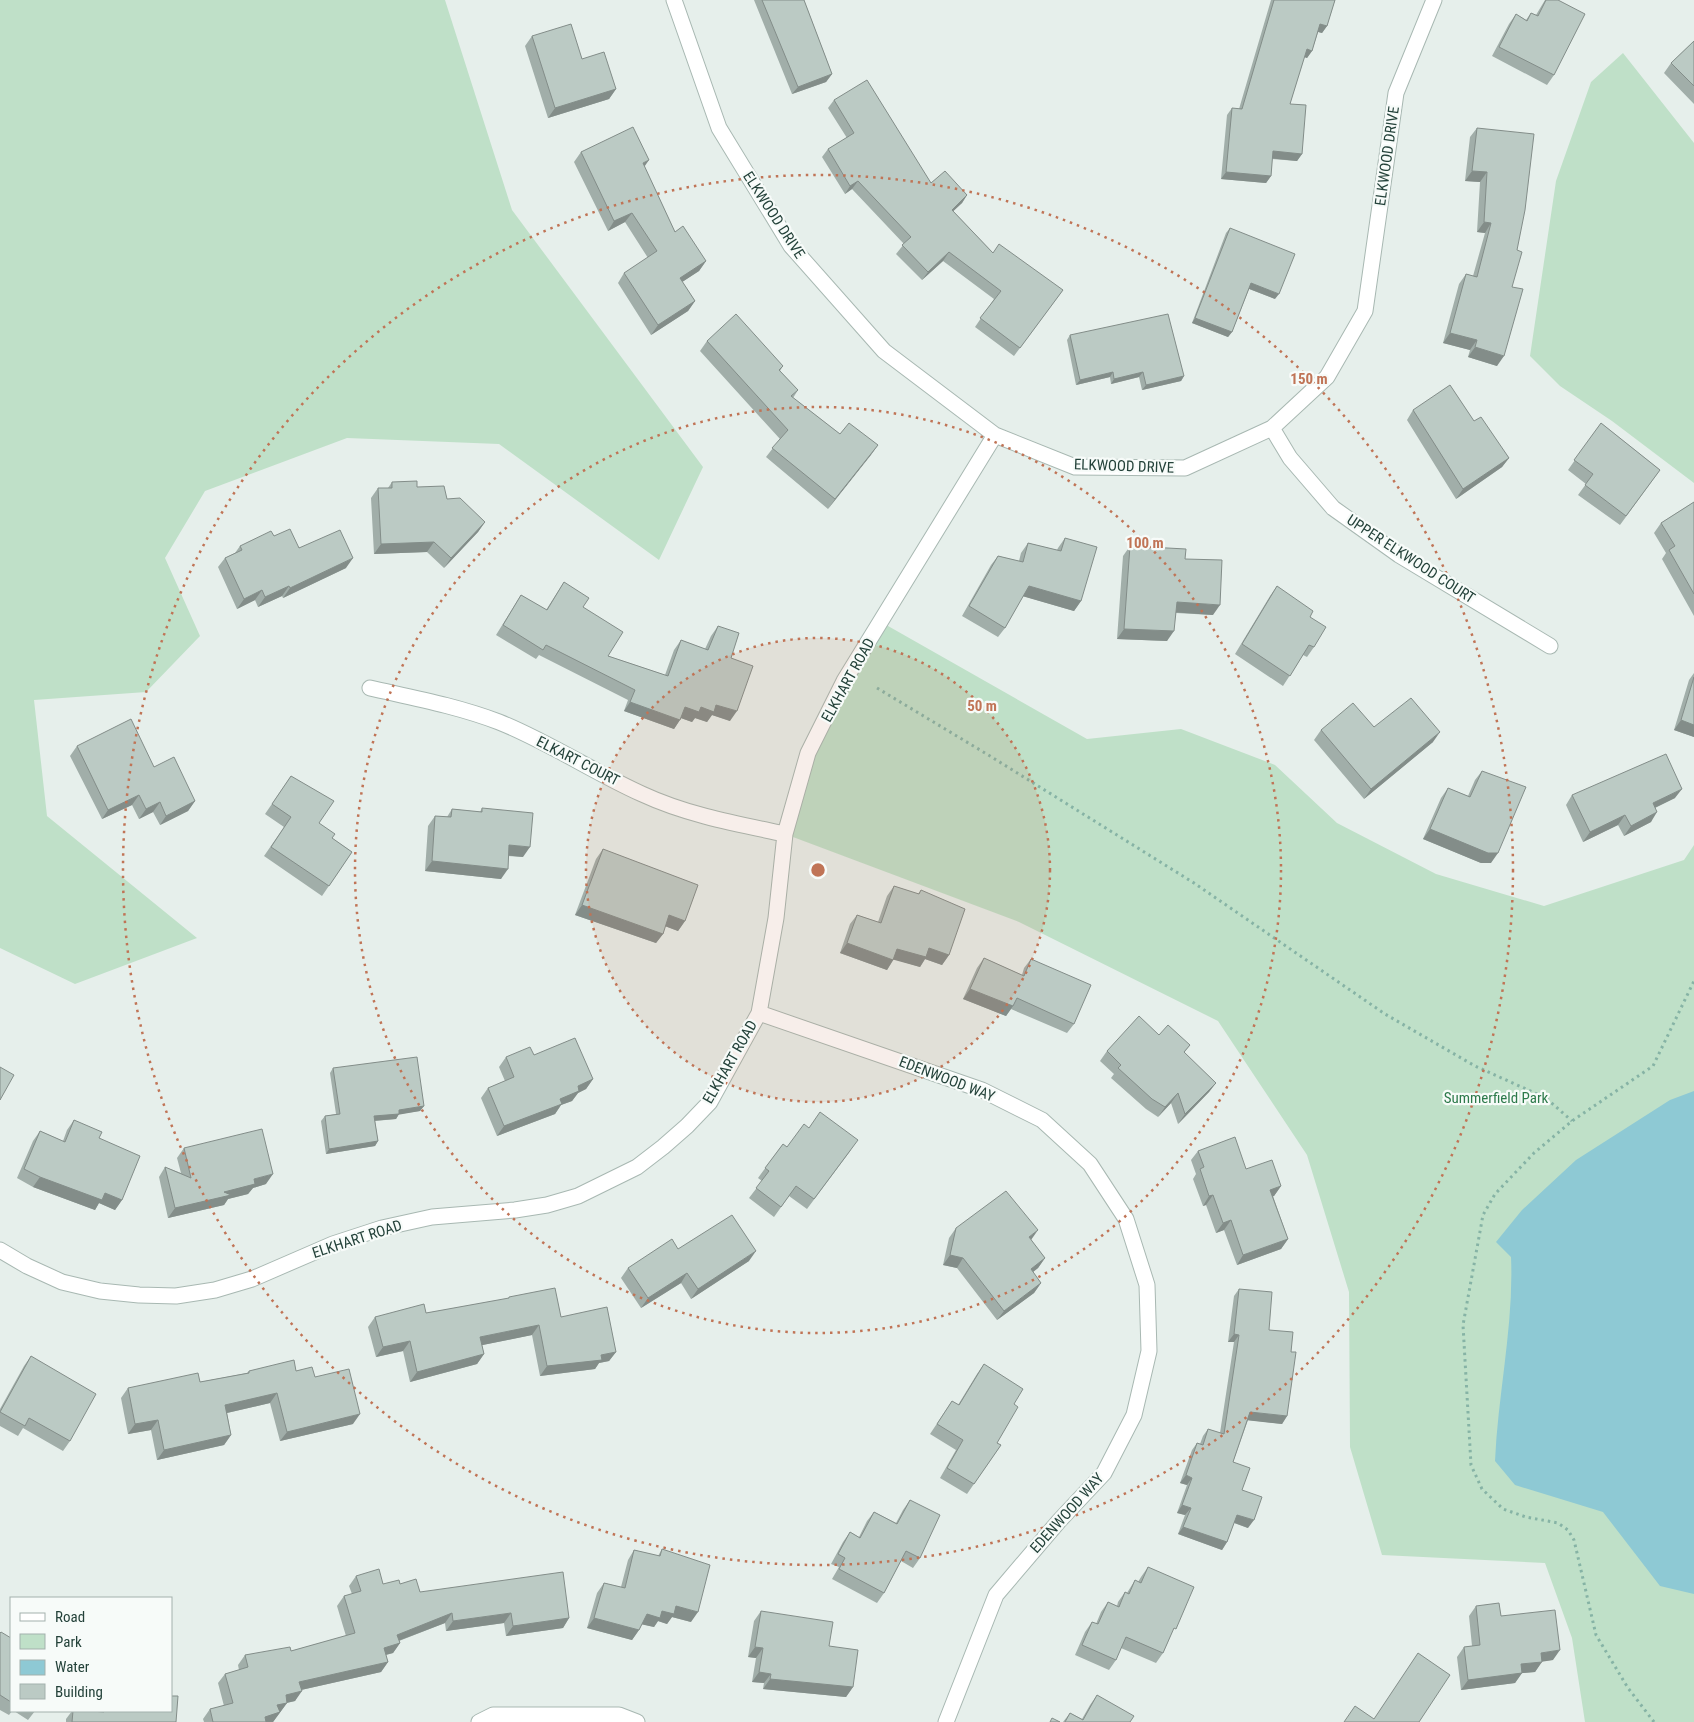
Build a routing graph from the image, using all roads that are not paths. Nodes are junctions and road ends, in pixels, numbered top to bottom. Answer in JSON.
{"nodes":[{"id":1,"x":674,"y":0,"type":"edge"},
{"id":2,"x":1434,"y":0,"type":"edge"},
{"id":3,"x":1272,"y":428,"type":"junction"},
{"id":4,"x":995,"y":435,"type":"junction"},
{"id":5,"x":1550,"y":646,"type":"dead end"},
{"id":6,"x":370,"y":688,"type":"dead end"},
{"id":7,"x":785,"y":834,"type":"junction"},
{"id":8,"x":759,"y":1013,"type":"junction"},
{"id":9,"x":0,"y":1250,"type":"edge"},
{"id":10,"x":479,"y":1722,"type":"edge"},
{"id":11,"x":637,"y":1722,"type":"edge"},
{"id":12,"x":946,"y":1722,"type":"edge"}],
"edges":[{"from":1,"to":4,"type":"street","name":"ELKWOOD DRIVE"},
{"from":2,"to":3,"type":"street","name":"ELKWOOD DRIVE"},
{"from":3,"to":4,"type":"street","name":"ELKWOOD DRIVE"},
{"from":3,"to":5,"type":"street","name":"UPPER ELKWOOD COURT"},
{"from":4,"to":7,"type":"street","name":"ELKHART ROAD"},
{"from":6,"to":7,"type":"street","name":"ELKART COURT"},
{"from":7,"to":8,"type":"street","name":"ELKHART ROAD"},
{"from":8,"to":9,"type":"street","name":"ELKHART ROAD"},
{"from":8,"to":12,"type":"street","name":"EDENWOOD WAY"},
{"from":10,"to":11,"type":"street"}]}
